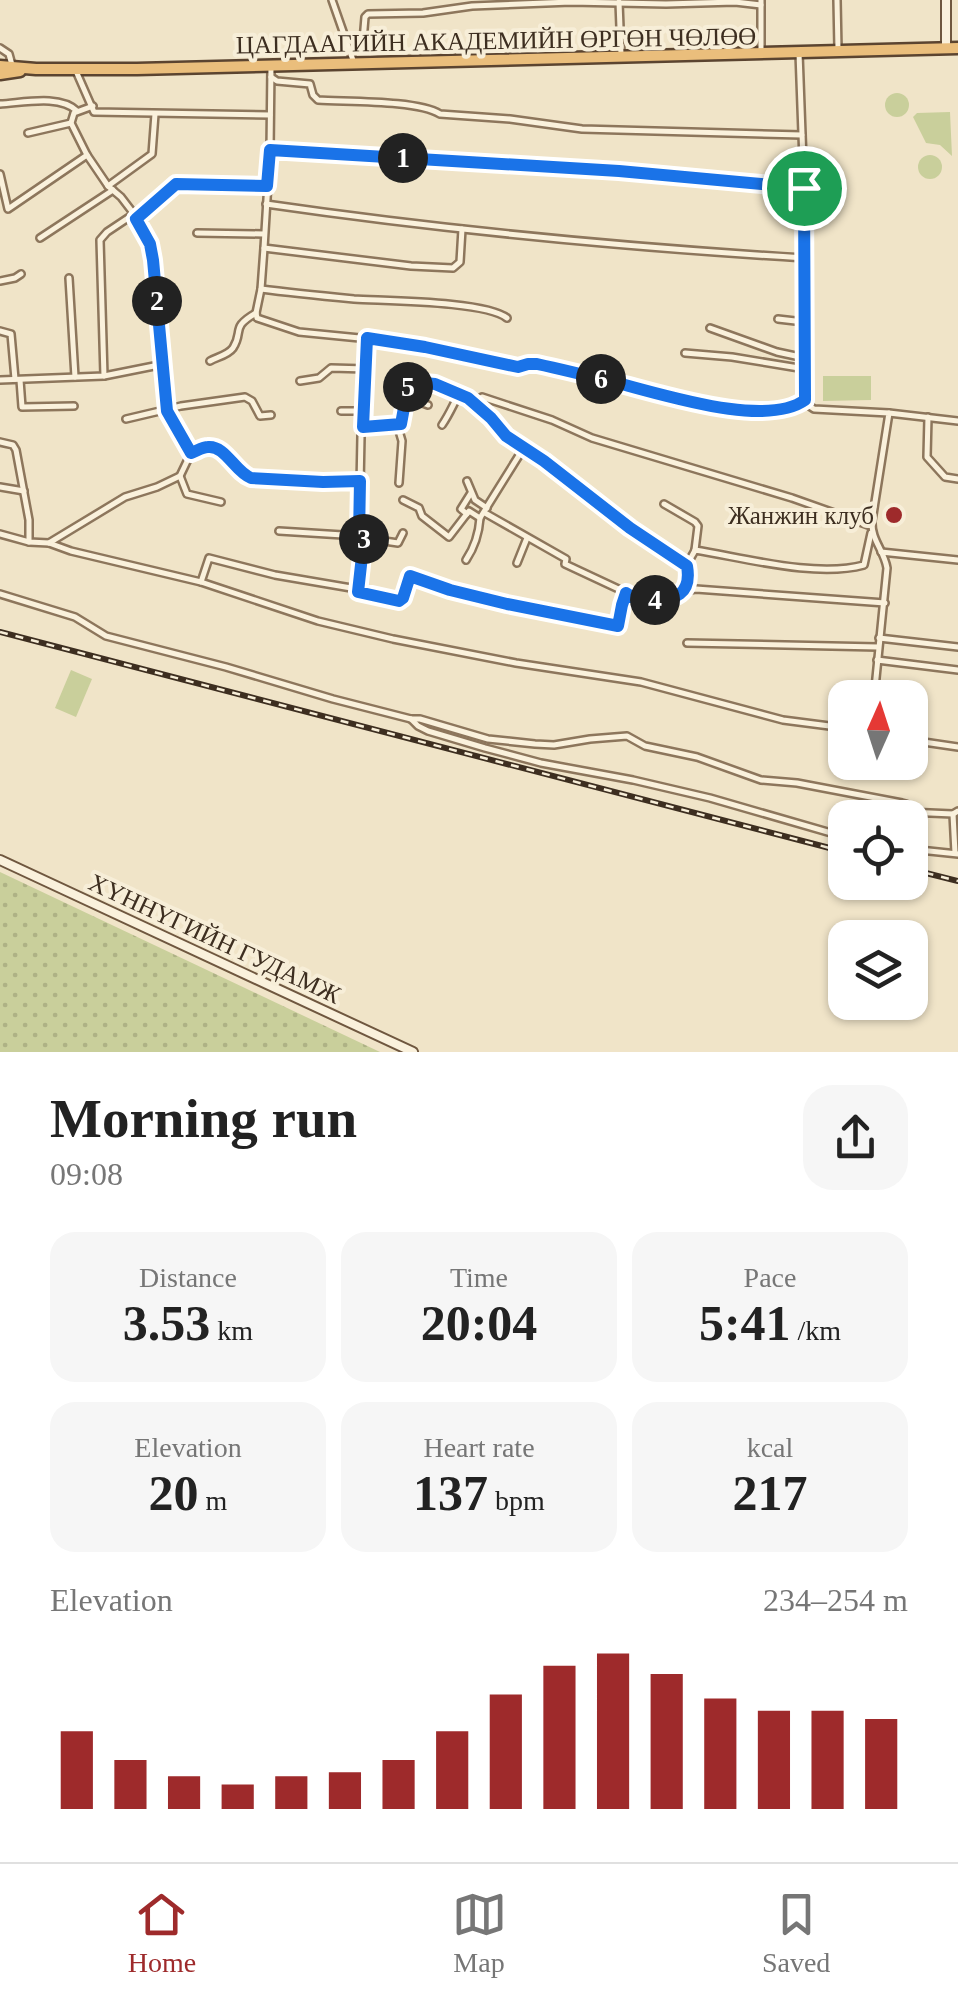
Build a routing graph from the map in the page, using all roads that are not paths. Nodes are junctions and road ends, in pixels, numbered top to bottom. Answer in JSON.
{"nodes":[{"id":1,"x":332,"y":0,"type":"edge"},
{"id":2,"x":464,"y":0,"type":"edge"},
{"id":3,"x":837,"y":0,"type":"edge"},
{"id":4,"x":946,"y":0,"type":"edge"},
{"id":5,"x":619,"y":2,"type":"junction"},
{"id":6,"x":761,"y":3,"type":"edge"},
{"id":7,"x":456,"y":8,"type":"junction"},
{"id":8,"x":0,"y":48,"type":"edge"},
{"id":9,"x":952,"y":49,"type":"edge"},
{"id":10,"x":351,"y":51,"type":"junction"},
{"id":11,"x":838,"y":52,"type":"junction"},
{"id":12,"x":799,"y":53,"type":"junction"},
{"id":13,"x":761,"y":54,"type":"junction"},
{"id":14,"x":622,"y":56,"type":"junction"},
{"id":15,"x":354,"y":64,"type":"junction"},
{"id":16,"x":6,"y":66,"type":"edge"},
{"id":17,"x":76,"y":68,"type":"junction"},
{"id":18,"x":36,"y":69,"type":"junction"},
{"id":19,"x":271,"y":71,"type":"junction"},
{"id":20,"x":0,"y":74,"type":"edge"},
{"id":21,"x":0,"y":104,"type":"edge"},
{"id":22,"x":92,"y":106,"type":"junction"},
{"id":23,"x":77,"y":111,"type":"junction"},
{"id":24,"x":155,"y":114,"type":"junction"},
{"id":25,"x":270,"y":115,"type":"junction"},
{"id":26,"x":71,"y":122,"type":"junction"},
{"id":27,"x":28,"y":133,"type":"dead end"},
{"id":28,"x":802,"y":136,"type":"junction"},
{"id":29,"x":270,"y":150,"type":"junction"},
{"id":30,"x":87,"y":156,"type":"junction"},
{"id":31,"x":0,"y":174,"type":"edge"},
{"id":32,"x":267,"y":186,"type":"junction"},
{"id":33,"x":110,"y":188,"type":"junction"},
{"id":34,"x":804,"y":188,"type":"junction"},
{"id":35,"x":266,"y":204,"type":"junction"},
{"id":36,"x":135,"y":217,"type":"junction"},
{"id":37,"x":462,"y":230,"type":"junction"},
{"id":38,"x":197,"y":233,"type":"dead end"},
{"id":39,"x":264,"y":234,"type":"junction"},
{"id":40,"x":40,"y":238,"type":"dead end"},
{"id":41,"x":264,"y":248,"type":"junction"},
{"id":42,"x":804,"y":258,"type":"junction"},
{"id":43,"x":21,"y":274,"type":"dead end"},
{"id":44,"x":69,"y":278,"type":"dead end"},
{"id":45,"x":0,"y":281,"type":"edge"},
{"id":46,"x":261,"y":289,"type":"junction"},
{"id":47,"x":256,"y":313,"type":"junction"},
{"id":48,"x":506,"y":318,"type":"dead end"},
{"id":49,"x":778,"y":319,"type":"dead end"},
{"id":50,"x":805,"y":322,"type":"junction"},
{"id":51,"x":710,"y":328,"type":"dead end"},
{"id":52,"x":0,"y":331,"type":"edge"},
{"id":53,"x":367,"y":338,"type":"junction"},
{"id":54,"x":684,"y":353,"type":"dead end"},
{"id":55,"x":805,"y":358,"type":"junction"},
{"id":56,"x":210,"y":361,"type":"dead end"},
{"id":57,"x":164,"y":364,"type":"junction"},
{"id":58,"x":366,"y":369,"type":"junction"},
{"id":59,"x":805,"y":369,"type":"junction"},
{"id":60,"x":104,"y":376,"type":"junction"},
{"id":61,"x":75,"y":377,"type":"junction"},
{"id":62,"x":0,"y":380,"type":"edge"},
{"id":63,"x":17,"y":380,"type":"junction"},
{"id":64,"x":300,"y":381,"type":"dead end"},
{"id":65,"x":460,"y":394,"type":"junction"},
{"id":66,"x":406,"y":396,"type":"junction"},
{"id":67,"x":805,"y":400,"type":"junction"},
{"id":68,"x":474,"y":402,"type":"junction"},
{"id":69,"x":428,"y":405,"type":"dead end"},
{"id":70,"x":74,"y":406,"type":"dead end"},
{"id":71,"x":167,"y":411,"type":"junction"},
{"id":72,"x":340,"y":411,"type":"dead end"},
{"id":73,"x":364,"y":411,"type":"junction"},
{"id":74,"x":890,"y":413,"type":"junction"},
{"id":75,"x":271,"y":415,"type":"dead end"},
{"id":76,"x":928,"y":417,"type":"junction"},
{"id":77,"x":126,"y":419,"type":"dead end"},
{"id":78,"x":958,"y":421,"type":"edge"},
{"id":79,"x":397,"y":424,"type":"junction"},
{"id":80,"x":442,"y":425,"type":"dead end"},
{"id":81,"x":363,"y":427,"type":"junction"},
{"id":82,"x":0,"y":442,"type":"edge"},
{"id":83,"x":522,"y":449,"type":"junction"},
{"id":84,"x":191,"y":453,"type":"junction"},
{"id":85,"x":180,"y":476,"type":"junction"},
{"id":86,"x":958,"y":479,"type":"edge"},
{"id":87,"x":360,"y":481,"type":"junction"},
{"id":88,"x":467,"y":481,"type":"dead end"},
{"id":89,"x":399,"y":482,"type":"dead end"},
{"id":90,"x":0,"y":487,"type":"edge"},
{"id":91,"x":24,"y":490,"type":"junction"},
{"id":92,"x":471,"y":493,"type":"junction"},
{"id":93,"x":403,"y":500,"type":"dead end"},
{"id":94,"x":221,"y":502,"type":"dead end"},
{"id":95,"x":664,"y":504,"type":"dead end"},
{"id":96,"x":483,"y":513,"type":"junction"},
{"id":97,"x":467,"y":514,"type":"junction"},
{"id":98,"x":871,"y":529,"type":"junction"},
{"id":99,"x":279,"y":531,"type":"dead end"},
{"id":100,"x":402,"y":532,"type":"dead end"},
{"id":101,"x":0,"y":534,"type":"edge"},
{"id":102,"x":362,"y":537,"type":"junction"},
{"id":103,"x":527,"y":538,"type":"junction"},
{"id":104,"x":29,"y":542,"type":"junction"},
{"id":105,"x":49,"y":543,"type":"junction"},
{"id":106,"x":695,"y":550,"type":"junction"},
{"id":107,"x":881,"y":552,"type":"junction"},
{"id":108,"x":466,"y":560,"type":"dead end"},
{"id":109,"x":958,"y":560,"type":"edge"},
{"id":110,"x":518,"y":563,"type":"dead end"},
{"id":111,"x":687,"y":566,"type":"junction"},
{"id":112,"x":201,"y":582,"type":"junction"},
{"id":113,"x":357,"y":589,"type":"junction"},
{"id":114,"x":684,"y":591,"type":"junction"},
{"id":115,"x":626,"y":593,"type":"junction"},
{"id":116,"x":0,"y":594,"type":"edge"},
{"id":117,"x":885,"y":603,"type":"junction"},
{"id":118,"x":879,"y":638,"type":"junction"},
{"id":119,"x":686,"y":643,"type":"dead end"},
{"id":120,"x":878,"y":647,"type":"junction"},
{"id":121,"x":958,"y":647,"type":"edge"},
{"id":122,"x":877,"y":660,"type":"junction"},
{"id":123,"x":958,"y":670,"type":"edge"},
{"id":124,"x":875,"y":680,"type":"edge"},
{"id":125,"x":411,"y":719,"type":"junction"},
{"id":126,"x":828,"y":726,"type":"edge"},
{"id":127,"x":928,"y":743,"type":"edge"},
{"id":128,"x":958,"y":747,"type":"edge"},
{"id":129,"x":955,"y":813,"type":"edge"},
{"id":130,"x":828,"y":832,"type":"edge"},
{"id":131,"x":956,"y":835,"type":"edge"},
{"id":132,"x":928,"y":851,"type":"edge"},
{"id":133,"x":956,"y":854,"type":"edge"},
{"id":134,"x":0,"y":860,"type":"edge"},
{"id":135,"x":414,"y":1052,"type":"edge"}],
"edges":[{"from":1,"to":10,"type":"street"},
{"from":2,"to":7,"type":"street"},
{"from":3,"to":11,"type":"street"},
{"from":4,"to":9,"type":"main road"},
{"from":5,"to":6,"type":"street"},
{"from":5,"to":7,"type":"street"},
{"from":5,"to":14,"type":"street"},
{"from":6,"to":13,"type":"street"},
{"from":7,"to":10,"type":"street"},
{"from":8,"to":16,"type":"street"},
{"from":9,"to":11,"type":"highway","name":"ЦАГДААГИЙН АКАДЕМИЙН ӨРГӨН ЧӨЛӨӨ"},
{"from":10,"to":15,"type":"street"},
{"from":11,"to":12,"type":"highway","name":"ЦАГДААГИЙН АКАДЕМИЙН ӨРГӨН ЧӨЛӨӨ"},
{"from":12,"to":13,"type":"highway","name":"ЦАГДААГИЙН АКАДЕМИЙН ӨРГӨН ЧӨЛӨӨ"},
{"from":12,"to":28,"type":"street"},
{"from":13,"to":14,"type":"highway","name":"ЦАГДААГИЙН АКАДЕМИЙН ӨРГӨН ЧӨЛӨӨ"},
{"from":14,"to":15,"type":"highway","name":"ЦАГДААГИЙН АКАДЕМИЙН ӨРГӨН ЧӨЛӨӨ"},
{"from":15,"to":19,"type":"highway","name":"ЦАГДААГИЙН АКАДЕМИЙН ӨРГӨН ЧӨЛӨӨ"},
{"from":16,"to":18,"type":"highway","name":"ЦАГДААГИЙН АКАДЕМИЙН ӨРГӨН ЧӨЛӨӨ"},
{"from":17,"to":18,"type":"highway","name":"ЦАГДААГИЙН АКАДЕМИЙН ӨРГӨН ЧӨЛӨӨ"},
{"from":17,"to":19,"type":"highway","name":"ЦАГДААГИЙН АКАДЕМИЙН ӨРГӨН ЧӨЛӨӨ"},
{"from":17,"to":22,"type":"street"},
{"from":18,"to":20,"type":"highway","name":"ЦАГДААГИЙН АКАДЕМИЙН ӨРГӨН ЧӨЛӨӨ"},
{"from":19,"to":25,"type":"street"},
{"from":19,"to":28,"type":"street"},
{"from":21,"to":23,"type":"street"},
{"from":22,"to":23,"type":"street"},
{"from":22,"to":24,"type":"street"},
{"from":23,"to":26,"type":"street"},
{"from":24,"to":25,"type":"street"},
{"from":24,"to":33,"type":"street"},
{"from":25,"to":29,"type":"street"},
{"from":26,"to":27,"type":"street"},
{"from":26,"to":30,"type":"street"},
{"from":28,"to":34,"type":"street"},
{"from":29,"to":32,"type":"street"},
{"from":29,"to":34,"type":"street"},
{"from":30,"to":31,"type":"street"},
{"from":30,"to":33,"type":"street"},
{"from":32,"to":35,"type":"street"},
{"from":32,"to":36,"type":"street"},
{"from":33,"to":36,"type":"street"},
{"from":33,"to":40,"type":"street"},
{"from":34,"to":42,"type":"street"},
{"from":35,"to":37,"type":"street"},
{"from":35,"to":39,"type":"street"},
{"from":36,"to":57,"type":"street"},
{"from":36,"to":60,"type":"street"},
{"from":37,"to":41,"type":"street"},
{"from":37,"to":42,"type":"street"},
{"from":38,"to":39,"type":"street"},
{"from":39,"to":41,"type":"street"},
{"from":41,"to":46,"type":"street"},
{"from":42,"to":50,"type":"street"},
{"from":43,"to":45,"type":"street"},
{"from":44,"to":61,"type":"street"},
{"from":46,"to":47,"type":"street"},
{"from":46,"to":48,"type":"street"},
{"from":47,"to":53,"type":"street"},
{"from":47,"to":56,"type":"street"},
{"from":49,"to":50,"type":"street"},
{"from":50,"to":55,"type":"street"},
{"from":51,"to":55,"type":"street"},
{"from":52,"to":63,"type":"street"},
{"from":53,"to":58,"type":"street"},
{"from":53,"to":67,"type":"street"},
{"from":54,"to":59,"type":"street"},
{"from":55,"to":59,"type":"street"},
{"from":57,"to":60,"type":"street"},
{"from":57,"to":71,"type":"street"},
{"from":58,"to":64,"type":"street"},
{"from":58,"to":73,"type":"street"},
{"from":59,"to":67,"type":"street"},
{"from":60,"to":61,"type":"street"},
{"from":61,"to":63,"type":"street"},
{"from":62,"to":63,"type":"street"},
{"from":63,"to":70,"type":"street"},
{"from":65,"to":66,"type":"street"},
{"from":65,"to":68,"type":"street"},
{"from":65,"to":80,"type":"street"},
{"from":66,"to":69,"type":"street"},
{"from":66,"to":79,"type":"street"},
{"from":67,"to":74,"type":"street"},
{"from":68,"to":83,"type":"street"},
{"from":68,"to":98,"type":"street"},
{"from":71,"to":75,"type":"street"},
{"from":71,"to":77,"type":"street"},
{"from":71,"to":84,"type":"street"},
{"from":72,"to":73,"type":"street"},
{"from":73,"to":81,"type":"street"},
{"from":74,"to":76,"type":"street"},
{"from":74,"to":98,"type":"street"},
{"from":76,"to":78,"type":"street"},
{"from":76,"to":86,"type":"street"},
{"from":79,"to":81,"type":"street"},
{"from":79,"to":89,"type":"street"},
{"from":81,"to":87,"type":"street"},
{"from":82,"to":91,"type":"street"},
{"from":83,"to":96,"type":"street"},
{"from":83,"to":111,"type":"street"},
{"from":84,"to":85,"type":"street"},
{"from":84,"to":87,"type":"street"},
{"from":85,"to":94,"type":"street"},
{"from":85,"to":105,"type":"street"},
{"from":87,"to":102,"type":"street"},
{"from":88,"to":92,"type":"street"},
{"from":90,"to":91,"type":"street"},
{"from":91,"to":104,"type":"street"},
{"from":92,"to":96,"type":"street"},
{"from":92,"to":97,"type":"street"},
{"from":93,"to":97,"type":"street"},
{"from":95,"to":106,"type":"street"},
{"from":96,"to":97,"type":"street"},
{"from":96,"to":103,"type":"street"},
{"from":96,"to":108,"type":"street"},
{"from":98,"to":106,"type":"street"},
{"from":98,"to":107,"type":"street"},
{"from":99,"to":102,"type":"street"},
{"from":100,"to":102,"type":"street"},
{"from":101,"to":104,"type":"street"},
{"from":102,"to":113,"type":"street"},
{"from":103,"to":110,"type":"street"},
{"from":103,"to":115,"type":"street"},
{"from":104,"to":105,"type":"street"},
{"from":105,"to":112,"type":"street"},
{"from":106,"to":111,"type":"street"},
{"from":107,"to":109,"type":"street"},
{"from":107,"to":117,"type":"street"},
{"from":111,"to":114,"type":"street"},
{"from":112,"to":113,"type":"street"},
{"from":112,"to":126,"type":"street"},
{"from":113,"to":115,"type":"street"},
{"from":114,"to":115,"type":"street"},
{"from":114,"to":117,"type":"street"},
{"from":116,"to":125,"type":"street"},
{"from":117,"to":118,"type":"street"},
{"from":118,"to":120,"type":"street"},
{"from":118,"to":121,"type":"street"},
{"from":119,"to":120,"type":"street"},
{"from":120,"to":122,"type":"street"},
{"from":122,"to":123,"type":"street"},
{"from":122,"to":124,"type":"street"},
{"from":125,"to":129,"type":"street"},
{"from":125,"to":130,"type":"street"},
{"from":127,"to":128,"type":"street"},
{"from":129,"to":131,"type":"street"},
{"from":131,"to":133,"type":"street"},
{"from":132,"to":133,"type":"street"},
{"from":134,"to":135,"type":"main road","name":"ХҮННҮГИЙН ГУДАМЖ"}]}
